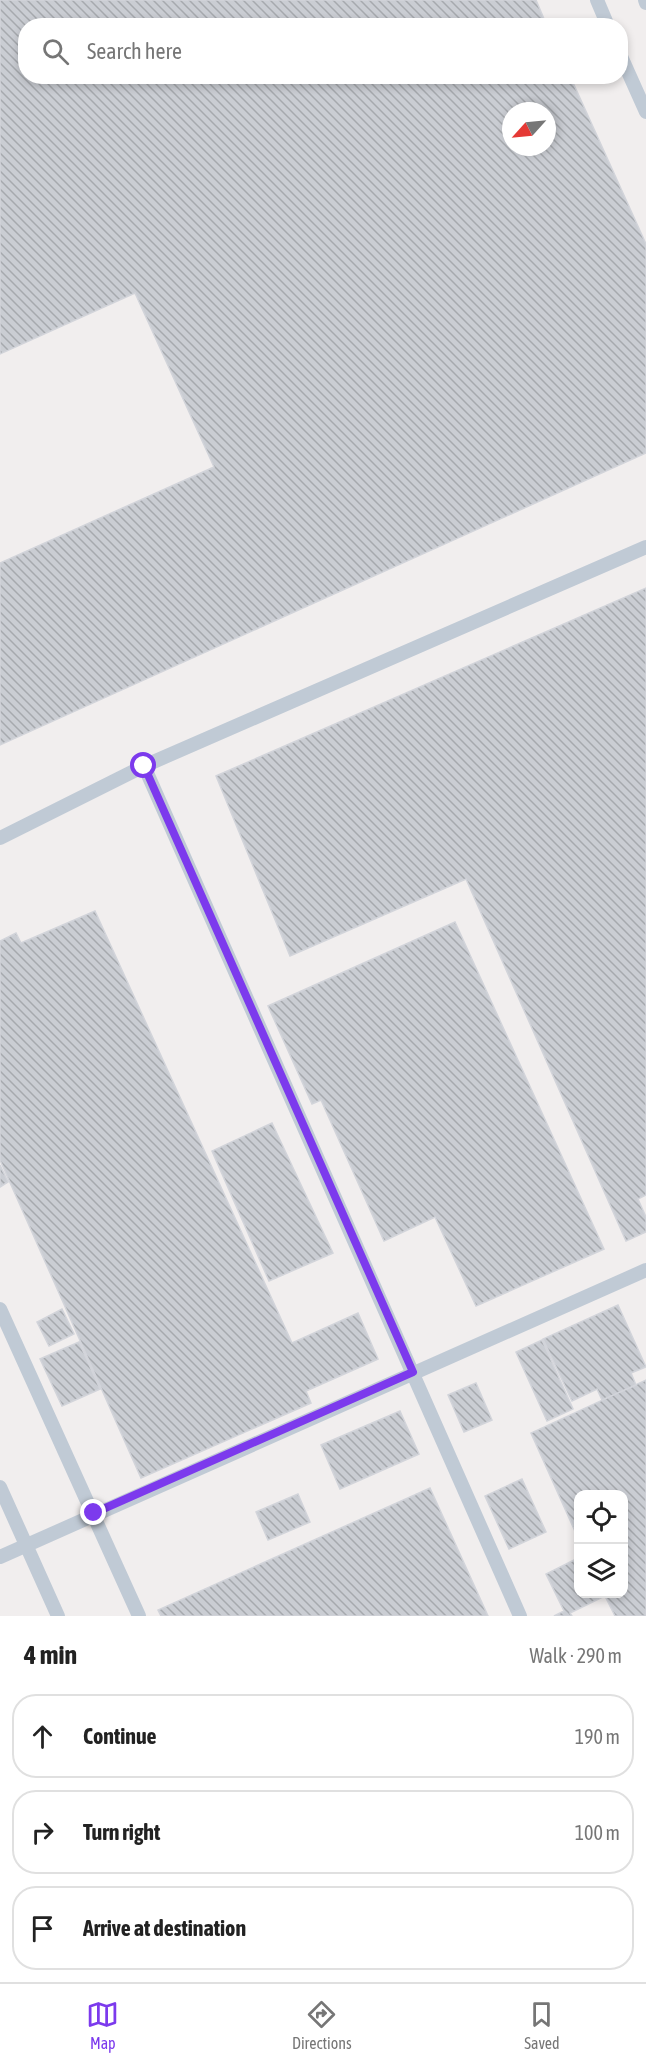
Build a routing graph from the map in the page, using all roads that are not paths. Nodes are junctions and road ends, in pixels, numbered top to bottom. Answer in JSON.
{"nodes":[{"id":1,"x":597,"y":0,"type":"edge"},
{"id":2,"x":605,"y":18,"type":"edge"},
{"id":3,"x":628,"y":70,"type":"edge"},
{"id":4,"x":646,"y":112,"type":"edge"},
{"id":5,"x":646,"y":547,"type":"edge"},
{"id":6,"x":144,"y":766,"type":"junction"},
{"id":7,"x":0,"y":838,"type":"edge"},
{"id":8,"x":646,"y":1270,"type":"edge"},
{"id":9,"x":0,"y":1309,"type":"edge"},
{"id":10,"x":413,"y":1372,"type":"junction"},
{"id":11,"x":0,"y":1487,"type":"edge"},
{"id":12,"x":94,"y":1513,"type":"junction"},
{"id":13,"x":25,"y":1545,"type":"junction"},
{"id":14,"x":0,"y":1557,"type":"edge"},
{"id":15,"x":58,"y":1616,"type":"edge"},
{"id":16,"x":139,"y":1616,"type":"edge"},
{"id":17,"x":520,"y":1616,"type":"edge"}],
"edges":[{"from":1,"to":2,"type":"lane"},
{"from":3,"to":4,"type":"lane"},
{"from":5,"to":6,"type":"lane"},
{"from":6,"to":7,"type":"lane"},
{"from":6,"to":10,"type":"lane"},
{"from":8,"to":10,"type":"lane"},
{"from":9,"to":12,"type":"lane"},
{"from":10,"to":12,"type":"lane"},
{"from":10,"to":17,"type":"lane"},
{"from":11,"to":13,"type":"lane"},
{"from":12,"to":13,"type":"lane"},
{"from":12,"to":16,"type":"lane"},
{"from":13,"to":14,"type":"lane"},
{"from":13,"to":15,"type":"lane"}]}
